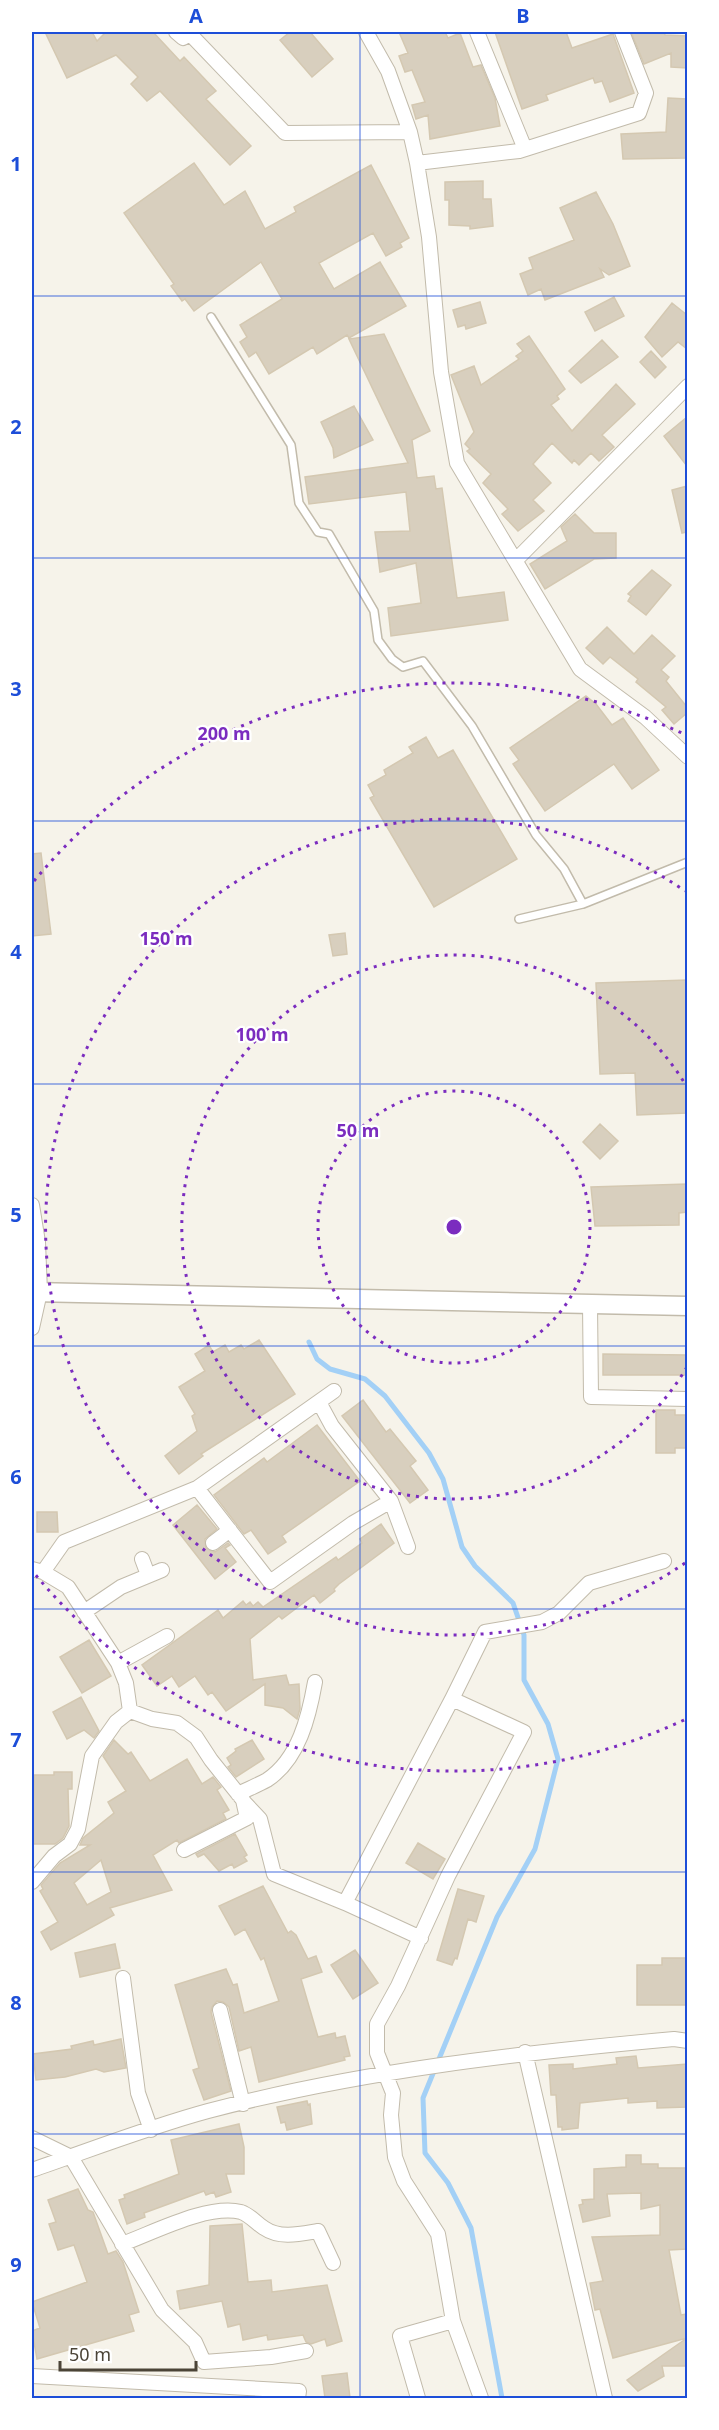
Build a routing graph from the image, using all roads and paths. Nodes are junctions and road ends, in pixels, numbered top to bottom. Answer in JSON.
{"nodes":[{"id":1,"x":186,"y":32,"type":"edge"},
{"id":2,"x":366,"y":32,"type":"edge"},
{"id":3,"x":477,"y":32,"type":"edge"},
{"id":4,"x":622,"y":32,"type":"edge"},
{"id":5,"x":410,"y":132,"type":"junction"},
{"id":6,"x":525,"y":149,"type":"junction"},
{"id":7,"x":417,"y":163,"type":"junction"},
{"id":8,"x":211,"y":317,"type":"dead end"},
{"id":9,"x":687,"y":386,"type":"edge"},
{"id":10,"x":516,"y":560,"type":"junction"},
{"id":11,"x":687,"y":758,"type":"edge"},
{"id":12,"x":687,"y":861,"type":"edge"},
{"id":13,"x":583,"y":904,"type":"junction"},
{"id":14,"x":519,"y":919,"type":"dead end"},
{"id":15,"x":32,"y":1205,"type":"edge"},
{"id":16,"x":36,"y":1292,"type":"edge"},
{"id":17,"x":590,"y":1304,"type":"junction"},
{"id":18,"x":687,"y":1306,"type":"edge"},
{"id":19,"x":32,"y":1328,"type":"edge"},
{"id":20,"x":334,"y":1391,"type":"dead end"},
{"id":21,"x":687,"y":1398,"type":"edge"},
{"id":22,"x":319,"y":1402,"type":"junction"},
{"id":23,"x":197,"y":1488,"type":"junction"},
{"id":24,"x":391,"y":1502,"type":"junction"},
{"id":25,"x":230,"y":1530,"type":"junction"},
{"id":26,"x":213,"y":1543,"type":"dead end"},
{"id":27,"x":408,"y":1547,"type":"dead end"},
{"id":28,"x":142,"y":1559,"type":"dead end"},
{"id":29,"x":664,"y":1561,"type":"dead end"},
{"id":30,"x":162,"y":1570,"type":"dead end"},
{"id":31,"x":37,"y":1571,"type":"edge"},
{"id":32,"x":148,"y":1575,"type":"junction"},
{"id":33,"x":84,"y":1612,"type":"junction"},
{"id":34,"x":167,"y":1636,"type":"dead end"},
{"id":35,"x":118,"y":1663,"type":"junction"},
{"id":36,"x":315,"y":1682,"type":"dead end"},
{"id":37,"x":453,"y":1699,"type":"junction"},
{"id":38,"x":130,"y":1711,"type":"junction"},
{"id":39,"x":240,"y":1797,"type":"junction"},
{"id":40,"x":184,"y":1850,"type":"dead end"},
{"id":41,"x":32,"y":1882,"type":"edge"},
{"id":42,"x":345,"y":1903,"type":"junction"},
{"id":43,"x":421,"y":1938,"type":"junction"},
{"id":44,"x":123,"y":1978,"type":"dead end"},
{"id":45,"x":220,"y":2010,"type":"dead end"},
{"id":46,"x":687,"y":2041,"type":"edge"},
{"id":47,"x":525,"y":2052,"type":"junction"},
{"id":48,"x":384,"y":2074,"type":"junction"},
{"id":49,"x":243,"y":2104,"type":"junction"},
{"id":50,"x":151,"y":2130,"type":"junction"},
{"id":51,"x":32,"y":2138,"type":"edge"},
{"id":52,"x":71,"y":2157,"type":"junction"},
{"id":53,"x":32,"y":2170,"type":"edge"},
{"id":54,"x":122,"y":2244,"type":"junction"},
{"id":55,"x":333,"y":2264,"type":"dead end"},
{"id":56,"x":453,"y":2321,"type":"junction"},
{"id":57,"x":306,"y":2351,"type":"dead end"},
{"id":58,"x":32,"y":2376,"type":"edge"},
{"id":59,"x":298,"y":2398,"type":"edge"},
{"id":60,"x":418,"y":2398,"type":"edge"},
{"id":61,"x":481,"y":2398,"type":"edge"},
{"id":62,"x":605,"y":2398,"type":"edge"}],
"edges":[{"from":1,"to":5,"type":"street"},
{"from":2,"to":5,"type":"street"},
{"from":3,"to":6,"type":"street"},
{"from":4,"to":6,"type":"street"},
{"from":5,"to":7,"type":"street"},
{"from":6,"to":7,"type":"street"},
{"from":7,"to":10,"type":"street"},
{"from":8,"to":13,"type":"lane"},
{"from":9,"to":10,"type":"street"},
{"from":10,"to":11,"type":"street"},
{"from":12,"to":13,"type":"lane"},
{"from":13,"to":14,"type":"lane"},
{"from":15,"to":16,"type":"street"},
{"from":16,"to":17,"type":"street"},
{"from":16,"to":19,"type":"street"},
{"from":17,"to":18,"type":"street"},
{"from":17,"to":21,"type":"street"},
{"from":20,"to":22,"type":"street"},
{"from":22,"to":23,"type":"street"},
{"from":22,"to":24,"type":"street"},
{"from":23,"to":25,"type":"street"},
{"from":23,"to":31,"type":"street"},
{"from":24,"to":25,"type":"street"},
{"from":24,"to":27,"type":"street"},
{"from":25,"to":26,"type":"street"},
{"from":28,"to":32,"type":"street"},
{"from":29,"to":37,"type":"street"},
{"from":30,"to":32,"type":"street"},
{"from":31,"to":33,"type":"street"},
{"from":32,"to":33,"type":"street"},
{"from":33,"to":35,"type":"street"},
{"from":34,"to":35,"type":"street"},
{"from":35,"to":38,"type":"street"},
{"from":36,"to":39,"type":"street"},
{"from":37,"to":42,"type":"street"},
{"from":37,"to":43,"type":"street"},
{"from":38,"to":39,"type":"street"},
{"from":38,"to":41,"type":"street"},
{"from":39,"to":40,"type":"street"},
{"from":39,"to":42,"type":"street"},
{"from":42,"to":43,"type":"street"},
{"from":43,"to":48,"type":"street"},
{"from":44,"to":50,"type":"street"},
{"from":45,"to":49,"type":"street"},
{"from":46,"to":47,"type":"street"},
{"from":47,"to":48,"type":"street"},
{"from":47,"to":62,"type":"street"},
{"from":48,"to":49,"type":"street"},
{"from":48,"to":56,"type":"street"},
{"from":49,"to":50,"type":"street"},
{"from":50,"to":52,"type":"street"},
{"from":51,"to":52,"type":"street"},
{"from":52,"to":53,"type":"street"},
{"from":52,"to":54,"type":"street"},
{"from":54,"to":55,"type":"street"},
{"from":54,"to":57,"type":"street"},
{"from":56,"to":60,"type":"street"},
{"from":56,"to":61,"type":"street"},
{"from":58,"to":59,"type":"street"}]}
